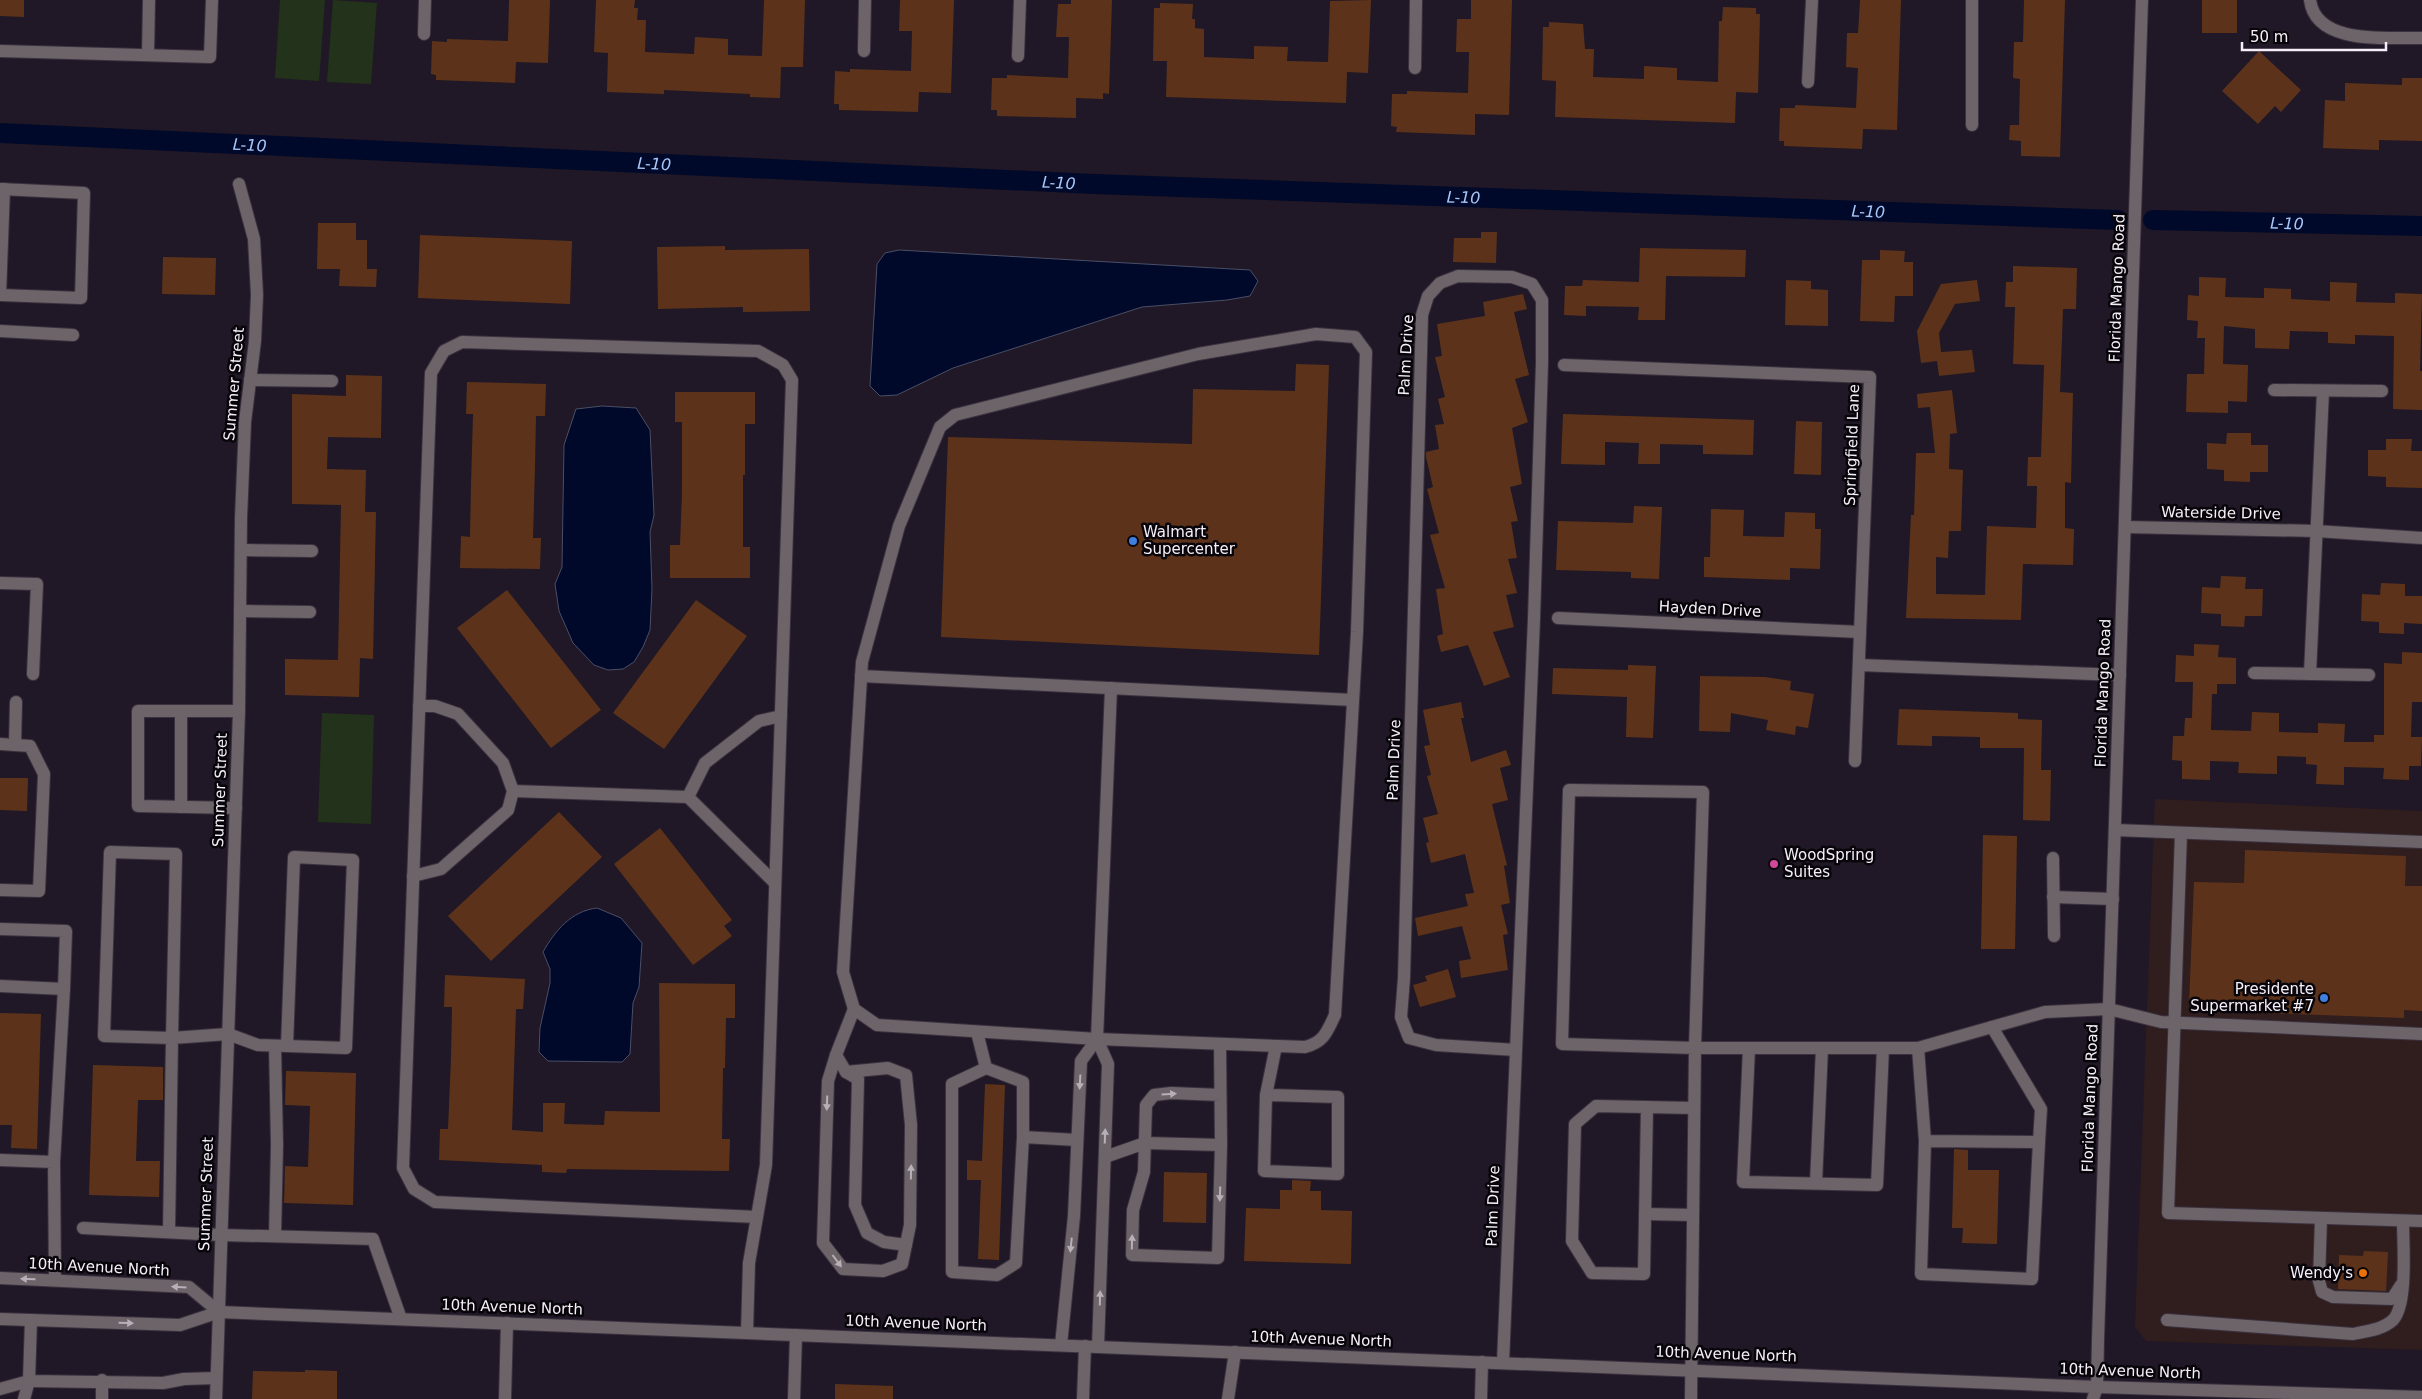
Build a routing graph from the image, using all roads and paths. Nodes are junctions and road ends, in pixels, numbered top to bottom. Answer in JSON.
{"nodes":[{"id":1,"x":149,"y":0,"type":"edge"},
{"id":2,"x":212,"y":0,"type":"edge"},
{"id":3,"x":425,"y":0,"type":"edge"},
{"id":4,"x":866,"y":0,"type":"edge"},
{"id":5,"x":1020,"y":0,"type":"edge"},
{"id":6,"x":1416,"y":0,"type":"edge"},
{"id":7,"x":1812,"y":0,"type":"edge"},
{"id":8,"x":1972,"y":0,"type":"edge"},
{"id":9,"x":2142,"y":0,"type":"edge"},
{"id":10,"x":2310,"y":0,"type":"edge"},
{"id":11,"x":424,"y":34,"type":"dead end"},
{"id":12,"x":2422,"y":38,"type":"edge"},
{"id":13,"x":0,"y":51,"type":"edge"},
{"id":14,"x":864,"y":51,"type":"dead end"},
{"id":15,"x":148,"y":55,"type":"junction"},
{"id":16,"x":1018,"y":56,"type":"dead end"},
{"id":17,"x":1414,"y":68,"type":"dead end"},
{"id":18,"x":1808,"y":82,"type":"dead end"},
{"id":19,"x":1972,"y":125,"type":"dead end"},
{"id":20,"x":238,"y":184,"type":"dead end"},
{"id":21,"x":2,"y":189,"type":"edge"},
{"id":22,"x":0,"y":295,"type":"edge"},
{"id":23,"x":0,"y":331,"type":"edge"},
{"id":24,"x":73,"y":335,"type":"dead end"},
{"id":25,"x":1564,"y":365,"type":"dead end"},
{"id":26,"x":250,"y":380,"type":"junction"},
{"id":27,"x":332,"y":381,"type":"dead end"},
{"id":28,"x":2274,"y":390,"type":"dead end"},
{"id":29,"x":2323,"y":391,"type":"junction"},
{"id":30,"x":2382,"y":391,"type":"dead end"},
{"id":31,"x":2125,"y":527,"type":"junction"},
{"id":32,"x":2316,"y":531,"type":"junction"},
{"id":33,"x":2422,"y":538,"type":"edge"},
{"id":34,"x":240,"y":550,"type":"junction"},
{"id":35,"x":312,"y":551,"type":"dead end"},
{"id":36,"x":0,"y":583,"type":"edge"},
{"id":37,"x":240,"y":611,"type":"junction"},
{"id":38,"x":310,"y":612,"type":"dead end"},
{"id":39,"x":1558,"y":618,"type":"dead end"},
{"id":40,"x":1860,"y":632,"type":"junction"},
{"id":41,"x":1859,"y":664,"type":"junction"},
{"id":42,"x":2254,"y":673,"type":"dead end"},
{"id":43,"x":33,"y":674,"type":"dead end"},
{"id":44,"x":2310,"y":674,"type":"junction"},
{"id":45,"x":2120,"y":675,"type":"junction"},
{"id":46,"x":2369,"y":675,"type":"dead end"},
{"id":47,"x":861,"y":676,"type":"junction"},
{"id":48,"x":1111,"y":688,"type":"junction"},
{"id":49,"x":1353,"y":700,"type":"junction"},
{"id":50,"x":16,"y":702,"type":"dead end"},
{"id":51,"x":419,"y":706,"type":"junction"},
{"id":52,"x":181,"y":711,"type":"junction"},
{"id":53,"x":239,"y":711,"type":"junction"},
{"id":54,"x":780,"y":716,"type":"junction"},
{"id":55,"x":0,"y":744,"type":"edge"},
{"id":56,"x":15,"y":745,"type":"junction"},
{"id":57,"x":1855,"y":761,"type":"dead end"},
{"id":58,"x":513,"y":791,"type":"junction"},
{"id":59,"x":688,"y":797,"type":"junction"},
{"id":60,"x":181,"y":807,"type":"junction"},
{"id":61,"x":236,"y":808,"type":"junction"},
{"id":62,"x":2115,"y":830,"type":"junction"},
{"id":63,"x":2181,"y":833,"type":"junction"},
{"id":64,"x":2422,"y":842,"type":"edge"},
{"id":65,"x":2053,"y":858,"type":"dead end"},
{"id":66,"x":413,"y":876,"type":"junction"},
{"id":67,"x":775,"y":883,"type":"junction"},
{"id":68,"x":0,"y":890,"type":"edge"},
{"id":69,"x":2054,"y":897,"type":"junction"},
{"id":70,"x":2113,"y":899,"type":"junction"},
{"id":71,"x":0,"y":929,"type":"edge"},
{"id":72,"x":2054,"y":936,"type":"dead end"},
{"id":73,"x":0,"y":986,"type":"edge"},
{"id":74,"x":64,"y":989,"type":"junction"},
{"id":75,"x":854,"y":1009,"type":"junction"},
{"id":76,"x":2109,"y":1009,"type":"junction"},
{"id":77,"x":2175,"y":1023,"type":"junction"},
{"id":78,"x":1992,"y":1027,"type":"junction"},
{"id":79,"x":977,"y":1032,"type":"junction"},
{"id":80,"x":228,"y":1034,"type":"junction"},
{"id":81,"x":2422,"y":1034,"type":"edge"},
{"id":82,"x":172,"y":1038,"type":"junction"},
{"id":83,"x":1097,"y":1039,"type":"junction"},
{"id":84,"x":1220,"y":1044,"type":"junction"},
{"id":85,"x":281,"y":1046,"type":"junction"},
{"id":86,"x":1276,"y":1046,"type":"junction"},
{"id":87,"x":1695,"y":1048,"type":"junction"},
{"id":88,"x":1749,"y":1048,"type":"junction"},
{"id":89,"x":1822,"y":1048,"type":"junction"},
{"id":90,"x":1883,"y":1048,"type":"junction"},
{"id":91,"x":1918,"y":1048,"type":"junction"},
{"id":92,"x":1516,"y":1050,"type":"junction"},
{"id":93,"x":836,"y":1055,"type":"junction"},
{"id":94,"x":986,"y":1068,"type":"junction"},
{"id":95,"x":846,"y":1072,"type":"junction"},
{"id":96,"x":1220,"y":1095,"type":"junction"},
{"id":97,"x":1266,"y":1095,"type":"junction"},
{"id":98,"x":1647,"y":1107,"type":"junction"},
{"id":99,"x":1694,"y":1108,"type":"junction"},
{"id":100,"x":1023,"y":1137,"type":"junction"},
{"id":101,"x":1077,"y":1140,"type":"junction"},
{"id":102,"x":1925,"y":1141,"type":"junction"},
{"id":103,"x":2039,"y":1142,"type":"junction"},
{"id":104,"x":1145,"y":1143,"type":"junction"},
{"id":105,"x":1221,"y":1145,"type":"junction"},
{"id":106,"x":1105,"y":1157,"type":"junction"},
{"id":107,"x":0,"y":1160,"type":"edge"},
{"id":108,"x":54,"y":1162,"type":"junction"},
{"id":109,"x":1816,"y":1183,"type":"junction"},
{"id":110,"x":1645,"y":1214,"type":"junction"},
{"id":111,"x":1693,"y":1215,"type":"junction"},
{"id":112,"x":757,"y":1217,"type":"junction"},
{"id":113,"x":2321,"y":1218,"type":"junction"},
{"id":114,"x":2403,"y":1221,"type":"junction"},
{"id":115,"x":2422,"y":1221,"type":"edge"},
{"id":116,"x":83,"y":1228,"type":"dead end"},
{"id":117,"x":169,"y":1232,"type":"junction"},
{"id":118,"x":221,"y":1235,"type":"junction"},
{"id":119,"x":275,"y":1236,"type":"junction"},
{"id":120,"x":906,"y":1245,"type":"junction"},
{"id":121,"x":0,"y":1278,"type":"edge"},
{"id":122,"x":55,"y":1280,"type":"junction"},
{"id":123,"x":218,"y":1312,"type":"junction"},
{"id":124,"x":0,"y":1319,"type":"edge"},
{"id":125,"x":401,"y":1319,"type":"junction"},
{"id":126,"x":31,"y":1320,"type":"junction"},
{"id":127,"x":2167,"y":1320,"type":"dead end"},
{"id":128,"x":507,"y":1323,"type":"junction"},
{"id":129,"x":747,"y":1333,"type":"junction"},
{"id":130,"x":796,"y":1335,"type":"junction"},
{"id":131,"x":1061,"y":1345,"type":"junction"},
{"id":132,"x":1092,"y":1346,"type":"junction"},
{"id":133,"x":1235,"y":1352,"type":"junction"},
{"id":134,"x":1482,"y":1362,"type":"junction"},
{"id":135,"x":1503,"y":1363,"type":"junction"},
{"id":136,"x":1691,"y":1369,"type":"junction"},
{"id":137,"x":216,"y":1378,"type":"junction"},
{"id":138,"x":102,"y":1380,"type":"junction"},
{"id":139,"x":29,"y":1381,"type":"junction"},
{"id":140,"x":0,"y":1389,"type":"edge"},
{"id":141,"x":2096,"y":1395,"type":"edge"},
{"id":142,"x":2422,"y":1397,"type":"edge"},
{"id":143,"x":24,"y":1399,"type":"edge"},
{"id":144,"x":102,"y":1399,"type":"edge"},
{"id":145,"x":216,"y":1399,"type":"edge"},
{"id":146,"x":504,"y":1399,"type":"edge"},
{"id":147,"x":794,"y":1399,"type":"edge"},
{"id":148,"x":1083,"y":1399,"type":"edge"},
{"id":149,"x":1228,"y":1399,"type":"edge"},
{"id":150,"x":1481,"y":1399,"type":"edge"},
{"id":151,"x":1692,"y":1399,"type":"edge"}],
"edges":[{"from":1,"to":15,"type":"street"},
{"from":2,"to":15,"type":"street"},
{"from":3,"to":11,"type":"street"},
{"from":4,"to":14,"type":"street"},
{"from":5,"to":16,"type":"street"},
{"from":6,"to":17,"type":"street"},
{"from":7,"to":18,"type":"street"},
{"from":8,"to":19,"type":"street"},
{"from":9,"to":31,"type":"street","name":"Florida Mango Road"},
{"from":10,"to":12,"type":"street"},
{"from":13,"to":15,"type":"street"},
{"from":20,"to":26,"type":"street","name":"Summer Street"},
{"from":21,"to":22,"type":"street"},
{"from":21,"to":22,"type":"street"},
{"from":23,"to":24,"type":"street"},
{"from":25,"to":40,"type":"street","name":"Springfield Lane"},
{"from":26,"to":27,"type":"street"},
{"from":26,"to":34,"type":"street","name":"Summer Street"},
{"from":28,"to":29,"type":"street"},
{"from":29,"to":30,"type":"street"},
{"from":29,"to":32,"type":"street"},
{"from":31,"to":32,"type":"street","name":"Waterside Drive"},
{"from":31,"to":45,"type":"street","name":"Florida Mango Road"},
{"from":32,"to":33,"type":"street","name":"Waterside Drive"},
{"from":32,"to":44,"type":"street"},
{"from":34,"to":35,"type":"street"},
{"from":34,"to":37,"type":"street","name":"Summer Street"},
{"from":36,"to":43,"type":"street"},
{"from":37,"to":38,"type":"street"},
{"from":37,"to":53,"type":"street","name":"Summer Street"},
{"from":39,"to":40,"type":"street","name":"Hayden Drive"},
{"from":40,"to":41,"type":"street","name":"Springfield Lane"},
{"from":41,"to":45,"type":"street"},
{"from":41,"to":57,"type":"street","name":"Springfield Lane"},
{"from":42,"to":44,"type":"street"},
{"from":44,"to":46,"type":"street"},
{"from":45,"to":62,"type":"street","name":"Florida Mango Road"},
{"from":47,"to":48,"type":"street"},
{"from":47,"to":49,"type":"street"},
{"from":47,"to":75,"type":"street"},
{"from":48,"to":49,"type":"street"},
{"from":48,"to":83,"type":"street"},
{"from":49,"to":86,"type":"street"},
{"from":50,"to":56,"type":"street"},
{"from":51,"to":54,"type":"street"},
{"from":51,"to":58,"type":"street"},
{"from":51,"to":66,"type":"street"},
{"from":52,"to":53,"type":"street"},
{"from":52,"to":60,"type":"street"},
{"from":52,"to":60,"type":"street"},
{"from":53,"to":61,"type":"street","name":"Summer Street"},
{"from":54,"to":59,"type":"street"},
{"from":54,"to":67,"type":"street"},
{"from":55,"to":56,"type":"street"},
{"from":56,"to":68,"type":"street"},
{"from":58,"to":59,"type":"street"},
{"from":58,"to":66,"type":"street"},
{"from":59,"to":67,"type":"street"},
{"from":60,"to":61,"type":"street"},
{"from":61,"to":80,"type":"street","name":"Summer Street"},
{"from":62,"to":63,"type":"street"},
{"from":62,"to":70,"type":"street","name":"Florida Mango Road"},
{"from":63,"to":64,"type":"street"},
{"from":63,"to":77,"type":"street"},
{"from":65,"to":69,"type":"street"},
{"from":66,"to":112,"type":"street"},
{"from":67,"to":112,"type":"street"},
{"from":69,"to":70,"type":"street"},
{"from":69,"to":72,"type":"street"},
{"from":70,"to":76,"type":"street","name":"Florida Mango Road"},
{"from":71,"to":74,"type":"street"},
{"from":73,"to":74,"type":"street"},
{"from":74,"to":108,"type":"street"},
{"from":75,"to":79,"type":"street"},
{"from":75,"to":93,"type":"street"},
{"from":76,"to":77,"type":"street"},
{"from":76,"to":78,"type":"street"},
{"from":76,"to":141,"type":"street","name":"Florida Mango Road"},
{"from":77,"to":81,"type":"street"},
{"from":77,"to":113,"type":"street"},
{"from":78,"to":91,"type":"street"},
{"from":78,"to":103,"type":"street"},
{"from":79,"to":83,"type":"street"},
{"from":79,"to":94,"type":"street"},
{"from":80,"to":82,"type":"street"},
{"from":80,"to":85,"type":"street"},
{"from":80,"to":118,"type":"street","name":"Summer Street"},
{"from":82,"to":82,"type":"street"},
{"from":82,"to":117,"type":"street"},
{"from":83,"to":84,"type":"street"},
{"from":83,"to":101,"type":"street","one_way":true},
{"from":106,"to":83,"type":"street","one_way":true},
{"from":84,"to":86,"type":"street"},
{"from":84,"to":96,"type":"street"},
{"from":85,"to":85,"type":"street"},
{"from":85,"to":119,"type":"street"},
{"from":86,"to":97,"type":"street"},
{"from":87,"to":87,"type":"street"},
{"from":87,"to":88,"type":"street"},
{"from":87,"to":99,"type":"street"},
{"from":88,"to":89,"type":"street"},
{"from":88,"to":109,"type":"street"},
{"from":89,"to":90,"type":"street"},
{"from":89,"to":109,"type":"street"},
{"from":90,"to":91,"type":"street"},
{"from":90,"to":109,"type":"street"},
{"from":91,"to":102,"type":"street"},
{"from":92,"to":92,"type":"street","name":"Palm Drive"},
{"from":92,"to":135,"type":"street","name":"Palm Drive"},
{"from":93,"to":95,"type":"street"},
{"from":93,"to":120,"type":"street","one_way":true},
{"from":94,"to":100,"type":"street"},
{"from":94,"to":100,"type":"street"},
{"from":95,"to":120,"type":"street"},
{"from":120,"to":95,"type":"street","one_way":true},
{"from":104,"to":96,"type":"street","one_way":true},
{"from":96,"to":105,"type":"street"},
{"from":97,"to":97,"type":"street"},
{"from":98,"to":99,"type":"street"},
{"from":98,"to":110,"type":"street"},
{"from":98,"to":110,"type":"street"},
{"from":99,"to":111,"type":"street"},
{"from":100,"to":101,"type":"street"},
{"from":101,"to":131,"type":"street","one_way":true},
{"from":102,"to":103,"type":"street"},
{"from":102,"to":103,"type":"street"},
{"from":104,"to":105,"type":"street"},
{"from":105,"to":104,"type":"street","one_way":true},
{"from":104,"to":106,"type":"street"},
{"from":132,"to":106,"type":"street","one_way":true},
{"from":107,"to":108,"type":"street"},
{"from":108,"to":122,"type":"street"},
{"from":110,"to":111,"type":"street"},
{"from":111,"to":136,"type":"street"},
{"from":112,"to":129,"type":"street"},
{"from":113,"to":114,"type":"street"},
{"from":113,"to":114,"type":"street"},
{"from":114,"to":115,"type":"street"},
{"from":114,"to":127,"type":"street"},
{"from":116,"to":117,"type":"street"},
{"from":117,"to":118,"type":"street"},
{"from":118,"to":119,"type":"street"},
{"from":118,"to":123,"type":"street","name":"Summer Street"},
{"from":119,"to":125,"type":"street"},
{"from":122,"to":121,"type":"street","name":"10th Avenue North","one_way":true},
{"from":123,"to":122,"type":"street","name":"10th Avenue North","one_way":true},
{"from":123,"to":125,"type":"street","name":"10th Avenue North"},
{"from":126,"to":123,"type":"street","name":"10th Avenue North","one_way":true},
{"from":123,"to":137,"type":"street","name":"Summer Street"},
{"from":124,"to":126,"type":"street","name":"10th Avenue North"},
{"from":125,"to":128,"type":"street","name":"10th Avenue North"},
{"from":126,"to":139,"type":"street"},
{"from":128,"to":129,"type":"street","name":"10th Avenue North"},
{"from":128,"to":146,"type":"street"},
{"from":129,"to":130,"type":"street","name":"10th Avenue North"},
{"from":130,"to":131,"type":"street","name":"10th Avenue North"},
{"from":130,"to":147,"type":"street"},
{"from":131,"to":132,"type":"street","name":"10th Avenue North"},
{"from":132,"to":133,"type":"street","name":"10th Avenue North"},
{"from":132,"to":148,"type":"street"},
{"from":133,"to":134,"type":"street","name":"10th Avenue North"},
{"from":133,"to":149,"type":"street"},
{"from":134,"to":135,"type":"street","name":"10th Avenue North"},
{"from":134,"to":150,"type":"street"},
{"from":135,"to":136,"type":"street","name":"10th Avenue North"},
{"from":136,"to":141,"type":"street","name":"10th Avenue North"},
{"from":136,"to":151,"type":"street"},
{"from":137,"to":138,"type":"street"},
{"from":137,"to":145,"type":"street","name":"Summer Street"},
{"from":138,"to":139,"type":"street"},
{"from":138,"to":144,"type":"street"},
{"from":139,"to":140,"type":"street"},
{"from":139,"to":143,"type":"street"},
{"from":141,"to":142,"type":"street","name":"10th Avenue North"}]}
